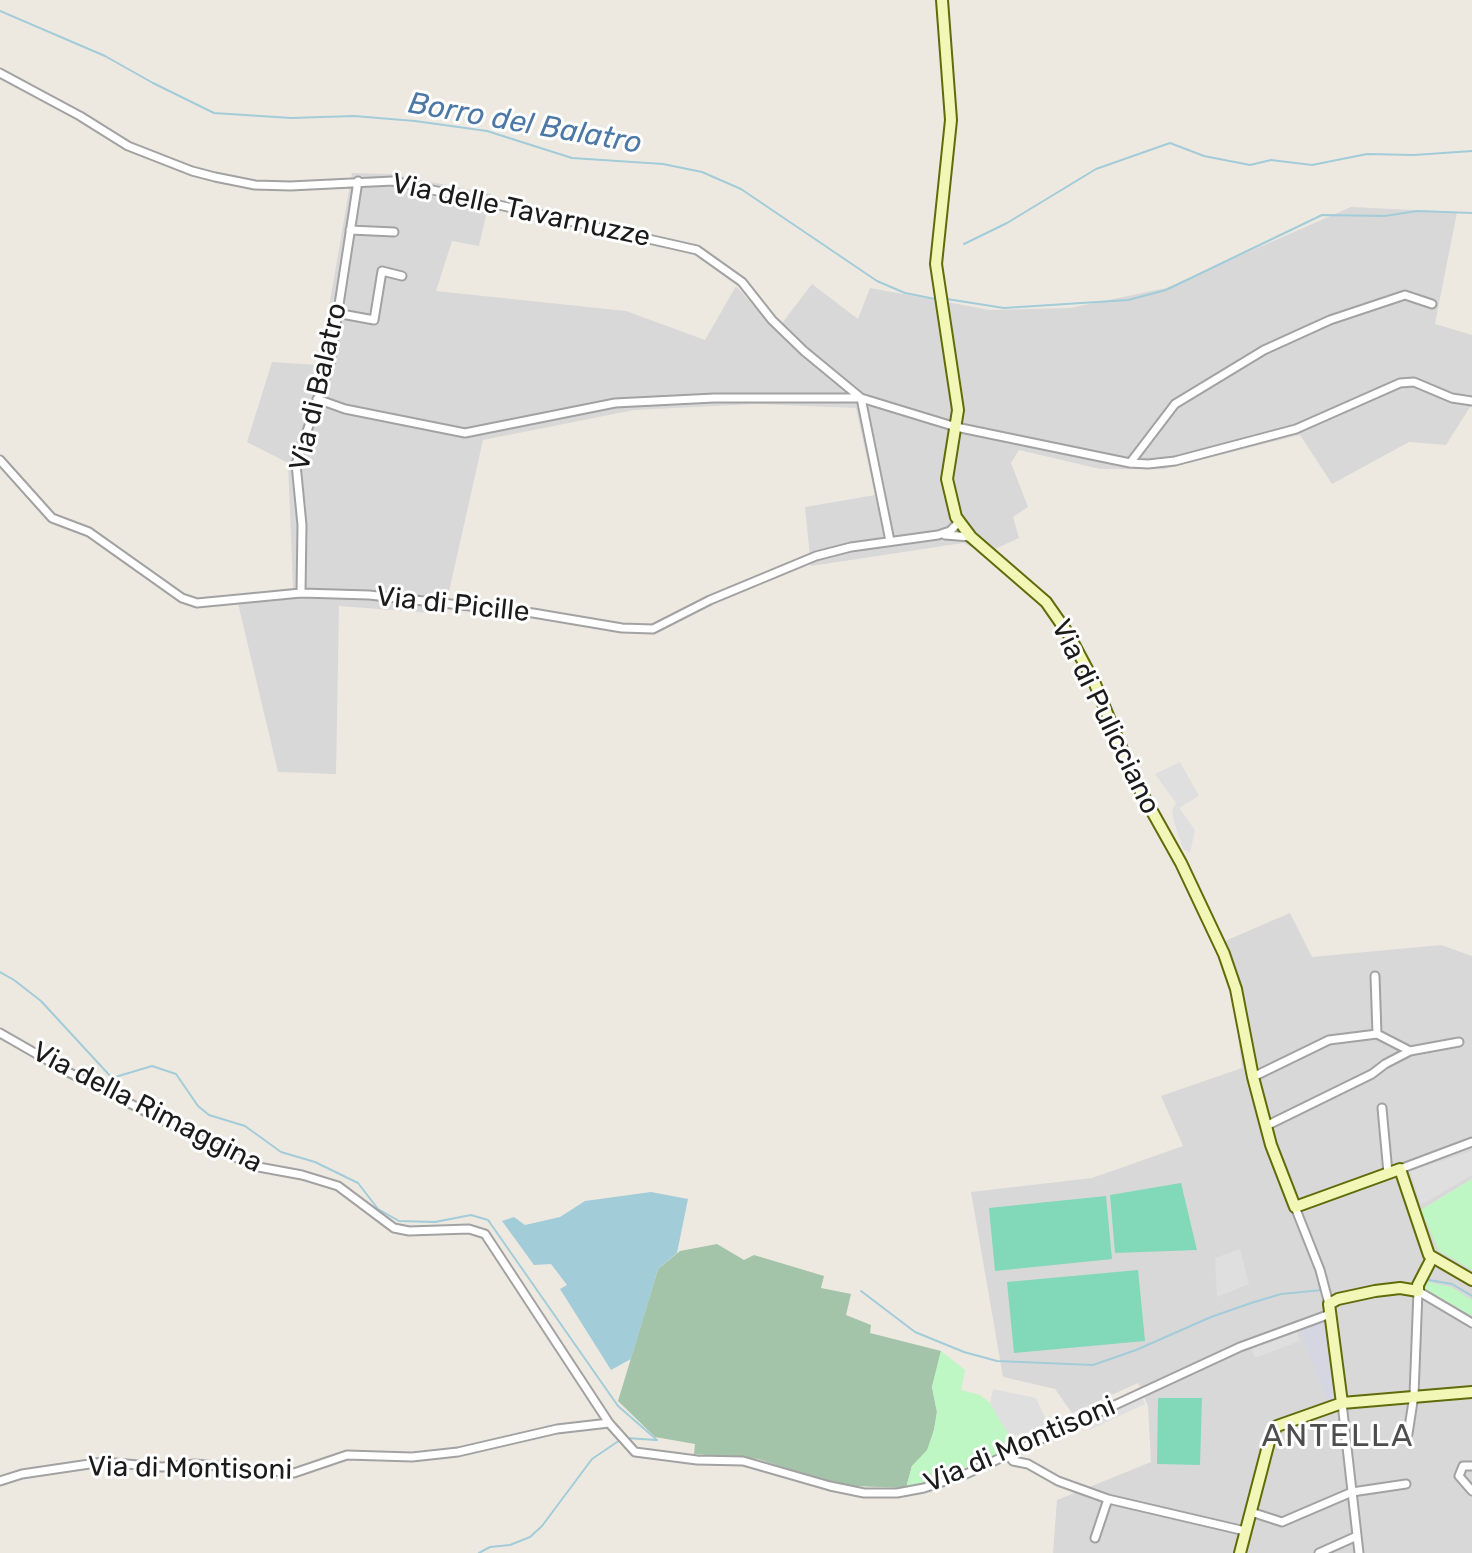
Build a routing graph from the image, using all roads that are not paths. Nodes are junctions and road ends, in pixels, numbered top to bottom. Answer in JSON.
{"nodes":[{"id":1,"x":942,"y":0,"type":"edge"},
{"id":2,"x":0,"y":73,"type":"edge"},
{"id":3,"x":358,"y":181,"type":"junction"},
{"id":4,"x":350,"y":230,"type":"junction"},
{"id":5,"x":394,"y":232,"type":"dead end"},
{"id":6,"x":402,"y":276,"type":"dead end"},
{"id":7,"x":1432,"y":304,"type":"dead end"},
{"id":8,"x":336,"y":313,"type":"junction"},
{"id":9,"x":861,"y":398,"type":"junction"},
{"id":10,"x":317,"y":399,"type":"junction"},
{"id":11,"x":1472,"y":401,"type":"edge"},
{"id":12,"x":956,"y":427,"type":"junction"},
{"id":13,"x":0,"y":460,"type":"edge"},
{"id":14,"x":1130,"y":463,"type":"junction"},
{"id":15,"x":959,"y":522,"type":"junction"},
{"id":16,"x":938,"y":535,"type":"junction"},
{"id":17,"x":971,"y":537,"type":"junction"},
{"id":18,"x":890,"y":541,"type":"junction"},
{"id":19,"x":301,"y":593,"type":"junction"},
{"id":20,"x":1375,"y":976,"type":"dead end"},
{"id":21,"x":0,"y":1033,"type":"edge"},
{"id":22,"x":1377,"y":1034,"type":"junction"},
{"id":23,"x":1459,"y":1042,"type":"dead end"},
{"id":24,"x":1410,"y":1051,"type":"junction"},
{"id":25,"x":1253,"y":1077,"type":"junction"},
{"id":26,"x":1382,"y":1108,"type":"dead end"},
{"id":27,"x":1266,"y":1126,"type":"junction"},
{"id":28,"x":1472,"y":1142,"type":"edge"},
{"id":29,"x":1400,"y":1169,"type":"junction"},
{"id":30,"x":1388,"y":1173,"type":"junction"},
{"id":31,"x":1295,"y":1207,"type":"junction"},
{"id":32,"x":1432,"y":1258,"type":"junction"},
{"id":33,"x":1472,"y":1280,"type":"edge"},
{"id":34,"x":1418,"y":1291,"type":"junction"},
{"id":35,"x":1330,"y":1309,"type":"junction"},
{"id":36,"x":1472,"y":1323,"type":"edge"},
{"id":37,"x":1472,"y":1392,"type":"edge"},
{"id":38,"x":1414,"y":1395,"type":"junction"},
{"id":39,"x":1342,"y":1403,"type":"junction"},
{"id":40,"x":609,"y":1423,"type":"junction"},
{"id":41,"x":1408,"y":1434,"type":"dead end"},
{"id":42,"x":1007,"y":1454,"type":"junction"},
{"id":43,"x":1472,"y":1466,"type":"edge"},
{"id":44,"x":0,"y":1481,"type":"edge"},
{"id":45,"x":1406,"y":1484,"type":"dead end"},
{"id":46,"x":1472,"y":1491,"type":"edge"},
{"id":47,"x":1352,"y":1492,"type":"junction"},
{"id":48,"x":1108,"y":1499,"type":"junction"},
{"id":49,"x":1251,"y":1512,"type":"junction"},
{"id":50,"x":1245,"y":1531,"type":"junction"},
{"id":51,"x":1357,"y":1536,"type":"junction"},
{"id":52,"x":1095,"y":1538,"type":"dead end"},
{"id":53,"x":1240,"y":1553,"type":"edge"},
{"id":54,"x":1319,"y":1553,"type":"edge"},
{"id":55,"x":1359,"y":1553,"type":"edge"}],
"edges":[{"from":1,"to":12,"type":"street","name":"Via di Pulicciano"},
{"from":2,"to":3,"type":"street","name":"Via delle Tavarnuzze"},
{"from":3,"to":4,"type":"street","name":"Via di Balatro"},
{"from":3,"to":9,"type":"street","name":"Via delle Tavarnuzze"},
{"from":4,"to":5,"type":"street"},
{"from":4,"to":8,"type":"street","name":"Via di Balatro"},
{"from":6,"to":8,"type":"street"},
{"from":7,"to":14,"type":"street"},
{"from":8,"to":10,"type":"street","name":"Via di Balatro"},
{"from":9,"to":10,"type":"street"},
{"from":9,"to":12,"type":"street","name":"Via delle Tavarnuzze"},
{"from":9,"to":18,"type":"street"},
{"from":10,"to":19,"type":"street","name":"Via di Balatro"},
{"from":11,"to":14,"type":"street","name":"Via delle Tavarnuzze"},
{"from":12,"to":14,"type":"street","name":"Via delle Tavarnuzze"},
{"from":12,"to":15,"type":"street","name":"Via di Pulicciano"},
{"from":13,"to":19,"type":"street","name":"Via di Picille"},
{"from":15,"to":16,"type":"street","name":"Via di Picille"},
{"from":15,"to":17,"type":"street","name":"Via di Pulicciano"},
{"from":16,"to":17,"type":"street","name":"Via di Picille"},
{"from":16,"to":18,"type":"street","name":"Via di Picille"},
{"from":17,"to":25,"type":"street","name":"Via di Pulicciano"},
{"from":18,"to":19,"type":"street","name":"Via di Picille"},
{"from":20,"to":22,"type":"street"},
{"from":21,"to":40,"type":"street","name":"Via della Rimaggina"},
{"from":22,"to":24,"type":"street"},
{"from":22,"to":25,"type":"street"},
{"from":23,"to":24,"type":"street"},
{"from":24,"to":27,"type":"street"},
{"from":25,"to":27,"type":"street","name":"Via di Pulicciano"},
{"from":26,"to":30,"type":"street"},
{"from":27,"to":31,"type":"street","name":"Via di Pulicciano"},
{"from":28,"to":29,"type":"street"},
{"from":29,"to":30,"type":"street"},
{"from":29,"to":32,"type":"street"},
{"from":30,"to":31,"type":"street"},
{"from":31,"to":35,"type":"street","name":"Via di Pulicciano"},
{"from":32,"to":33,"type":"street"},
{"from":32,"to":34,"type":"street"},
{"from":34,"to":35,"type":"street"},
{"from":34,"to":36,"type":"street"},
{"from":34,"to":38,"type":"street"},
{"from":35,"to":39,"type":"street"},
{"from":35,"to":42,"type":"street","name":"Via di Montisoni"},
{"from":37,"to":38,"type":"street"},
{"from":38,"to":39,"type":"street"},
{"from":38,"to":41,"type":"street"},
{"from":39,"to":47,"type":"street"},
{"from":39,"to":49,"type":"street"},
{"from":40,"to":42,"type":"street","name":"Via di Montisoni"},
{"from":40,"to":44,"type":"street","name":"Via di Montisoni"},
{"from":42,"to":48,"type":"street"},
{"from":43,"to":46,"type":"street"},
{"from":45,"to":47,"type":"street"},
{"from":47,"to":49,"type":"street"},
{"from":47,"to":51,"type":"street"},
{"from":48,"to":50,"type":"street"},
{"from":48,"to":52,"type":"street"},
{"from":49,"to":50,"type":"street"},
{"from":50,"to":53,"type":"street"},
{"from":51,"to":54,"type":"street"},
{"from":51,"to":55,"type":"street"}]}
